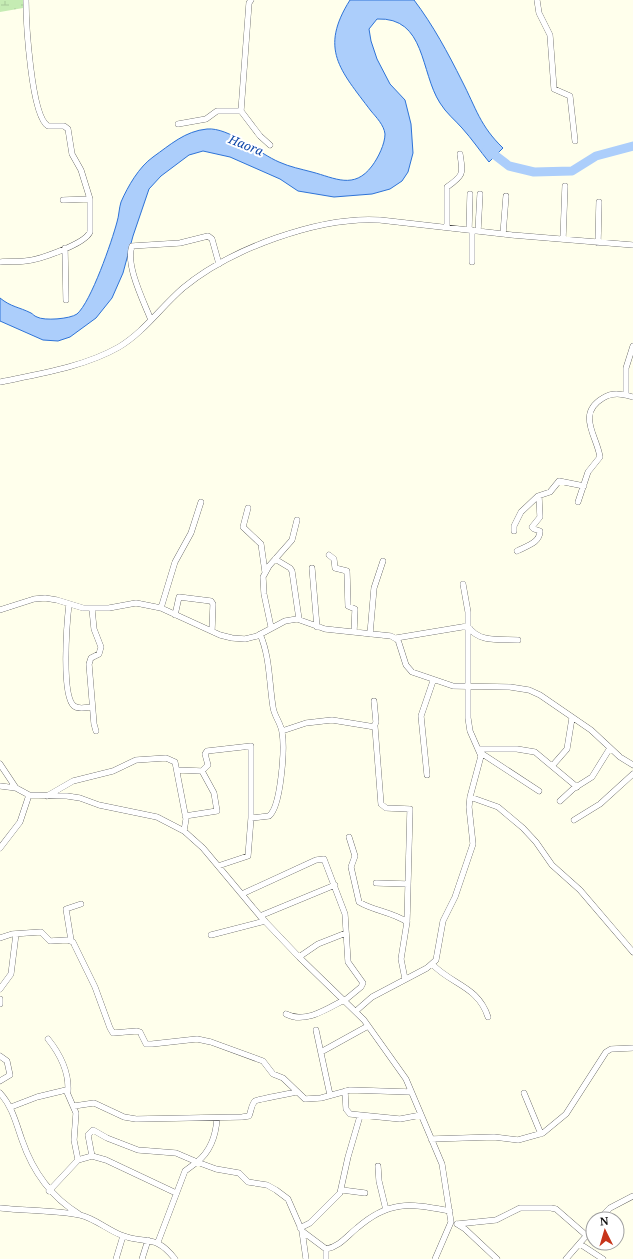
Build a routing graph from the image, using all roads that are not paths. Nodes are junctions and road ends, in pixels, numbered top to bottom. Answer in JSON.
{"nodes":[{"id":1,"x":26,"y":0,"type":"edge"},
{"id":2,"x":251,"y":0,"type":"edge"},
{"id":3,"x":537,"y":0,"type":"edge"},
{"id":4,"x":241,"y":111,"type":"junction"},
{"id":5,"x":178,"y":124,"type":"dead end"},
{"id":6,"x":575,"y":140,"type":"dead end"},
{"id":7,"x":270,"y":145,"type":"dead end"},
{"id":8,"x":460,"y":154,"type":"dead end"},
{"id":9,"x":565,"y":186,"type":"dead end"},
{"id":10,"x":470,"y":194,"type":"dead end"},
{"id":11,"x":480,"y":194,"type":"dead end"},
{"id":12,"x":506,"y":196,"type":"dead end"},
{"id":13,"x":90,"y":199,"type":"junction"},
{"id":14,"x":63,"y":200,"type":"dead end"},
{"id":15,"x":599,"y":202,"type":"dead end"},
{"id":16,"x":447,"y":227,"type":"junction"},
{"id":17,"x":470,"y":230,"type":"junction"},
{"id":18,"x":478,"y":231,"type":"junction"},
{"id":19,"x":503,"y":234,"type":"junction"},
{"id":20,"x":563,"y":240,"type":"junction"},
{"id":21,"x":598,"y":243,"type":"junction"},
{"id":22,"x":633,"y":245,"type":"edge"},
{"id":23,"x":65,"y":248,"type":"junction"},
{"id":24,"x":0,"y":262,"type":"edge"},
{"id":25,"x":472,"y":262,"type":"dead end"},
{"id":26,"x":219,"y":264,"type":"junction"},
{"id":27,"x":66,"y":300,"type":"dead end"},
{"id":28,"x":151,"y":320,"type":"junction"},
{"id":29,"x":633,"y":346,"type":"edge"},
{"id":30,"x":0,"y":382,"type":"edge"},
{"id":31,"x":626,"y":395,"type":"junction"},
{"id":32,"x":633,"y":397,"type":"edge"},
{"id":33,"x":584,"y":486,"type":"junction"},
{"id":34,"x":539,"y":496,"type":"junction"},
{"id":35,"x":201,"y":502,"type":"dead end"},
{"id":36,"x":578,"y":502,"type":"dead end"},
{"id":37,"x":248,"y":508,"type":"dead end"},
{"id":38,"x":297,"y":520,"type":"dead end"},
{"id":39,"x":514,"y":531,"type":"dead end"},
{"id":40,"x":517,"y":551,"type":"dead end"},
{"id":41,"x":330,"y":555,"type":"dead end"},
{"id":42,"x":275,"y":559,"type":"junction"},
{"id":43,"x":383,"y":561,"type":"dead end"},
{"id":44,"x":312,"y":568,"type":"dead end"},
{"id":45,"x":265,"y":572,"type":"junction"},
{"id":46,"x":463,"y":584,"type":"dead end"},
{"id":47,"x":68,"y":604,"type":"junction"},
{"id":48,"x":160,"y":608,"type":"junction"},
{"id":49,"x":92,"y":609,"type":"junction"},
{"id":50,"x":0,"y":610,"type":"edge"},
{"id":51,"x":175,"y":615,"type":"junction"},
{"id":52,"x":299,"y":619,"type":"junction"},
{"id":53,"x":468,"y":626,"type":"junction"},
{"id":54,"x":272,"y":627,"type":"junction"},
{"id":55,"x":317,"y":627,"type":"junction"},
{"id":56,"x":212,"y":631,"type":"junction"},
{"id":57,"x":354,"y":632,"type":"junction"},
{"id":58,"x":260,"y":634,"type":"junction"},
{"id":59,"x":370,"y":634,"type":"junction"},
{"id":60,"x":396,"y":638,"type":"junction"},
{"id":61,"x":518,"y":640,"type":"dead end"},
{"id":62,"x":433,"y":681,"type":"junction"},
{"id":63,"x":467,"y":687,"type":"junction"},
{"id":64,"x":374,"y":701,"type":"dead end"},
{"id":65,"x":92,"y":707,"type":"junction"},
{"id":66,"x":572,"y":718,"type":"junction"},
{"id":67,"x":374,"y":727,"type":"junction"},
{"id":68,"x":96,"y":731,"type":"dead end"},
{"id":69,"x":282,"y":731,"type":"junction"},
{"id":70,"x":610,"y":748,"type":"junction"},
{"id":71,"x":480,"y":751,"type":"junction"},
{"id":72,"x":0,"y":764,"type":"edge"},
{"id":73,"x":553,"y":765,"type":"junction"},
{"id":74,"x":633,"y":765,"type":"edge"},
{"id":75,"x":177,"y":770,"type":"junction"},
{"id":76,"x":202,"y":771,"type":"junction"},
{"id":77,"x":633,"y":774,"type":"edge"},
{"id":78,"x":426,"y":775,"type":"dead end"},
{"id":79,"x":0,"y":786,"type":"edge"},
{"id":80,"x":576,"y":787,"type":"junction"},
{"id":81,"x":16,"y":788,"type":"junction"},
{"id":82,"x":539,"y":791,"type":"dead end"},
{"id":83,"x":29,"y":795,"type":"junction"},
{"id":84,"x":46,"y":796,"type":"junction"},
{"id":85,"x":470,"y":797,"type":"junction"},
{"id":86,"x":560,"y":801,"type":"dead end"},
{"id":87,"x":185,"y":816,"type":"junction"},
{"id":88,"x":251,"y":818,"type":"junction"},
{"id":89,"x":574,"y":820,"type":"dead end"},
{"id":90,"x":184,"y":831,"type":"junction"},
{"id":91,"x":349,"y":837,"type":"dead end"},
{"id":92,"x":0,"y":848,"type":"edge"},
{"id":93,"x":218,"y":866,"type":"junction"},
{"id":94,"x":376,"y":883,"type":"dead end"},
{"id":95,"x":408,"y":884,"type":"junction"},
{"id":96,"x":335,"y":885,"type":"junction"},
{"id":97,"x":242,"y":894,"type":"junction"},
{"id":98,"x":81,"y":904,"type":"dead end"},
{"id":99,"x":263,"y":918,"type":"junction"},
{"id":100,"x":407,"y":922,"type":"junction"},
{"id":101,"x":346,"y":933,"type":"junction"},
{"id":102,"x":16,"y":934,"type":"junction"},
{"id":103,"x":211,"y":935,"type":"dead end"},
{"id":104,"x":0,"y":938,"type":"edge"},
{"id":105,"x":71,"y":940,"type":"junction"},
{"id":106,"x":633,"y":952,"type":"edge"},
{"id":107,"x":299,"y":957,"type":"junction"},
{"id":108,"x":432,"y":964,"type":"junction"},
{"id":109,"x":405,"y":979,"type":"junction"},
{"id":110,"x":0,"y":989,"type":"edge"},
{"id":111,"x":0,"y":998,"type":"edge"},
{"id":112,"x":344,"y":1000,"type":"junction"},
{"id":113,"x":0,"y":1004,"type":"edge"},
{"id":114,"x":356,"y":1011,"type":"junction"},
{"id":115,"x":286,"y":1014,"type":"dead end"},
{"id":116,"x":488,"y":1017,"type":"dead end"},
{"id":117,"x":368,"y":1026,"type":"junction"},
{"id":118,"x":316,"y":1030,"type":"dead end"},
{"id":119,"x":48,"y":1039,"type":"dead end"},
{"id":120,"x":633,"y":1048,"type":"edge"},
{"id":121,"x":321,"y":1052,"type":"junction"},
{"id":122,"x":0,"y":1056,"type":"edge"},
{"id":123,"x":0,"y":1081,"type":"edge"},
{"id":124,"x":68,"y":1091,"type":"junction"},
{"id":125,"x":345,"y":1091,"type":"junction"},
{"id":126,"x":296,"y":1092,"type":"junction"},
{"id":127,"x":411,"y":1092,"type":"junction"},
{"id":128,"x":0,"y":1093,"type":"edge"},
{"id":129,"x":524,"y":1093,"type":"dead end"},
{"id":130,"x":330,"y":1095,"type":"junction"},
{"id":131,"x":74,"y":1106,"type":"junction"},
{"id":132,"x":11,"y":1107,"type":"junction"},
{"id":133,"x":421,"y":1115,"type":"junction"},
{"id":134,"x":360,"y":1116,"type":"junction"},
{"id":135,"x":217,"y":1118,"type":"junction"},
{"id":136,"x":541,"y":1134,"type":"junction"},
{"id":137,"x":431,"y":1139,"type":"junction"},
{"id":138,"x":92,"y":1156,"type":"junction"},
{"id":139,"x":78,"y":1160,"type":"junction"},
{"id":140,"x":197,"y":1162,"type":"junction"},
{"id":141,"x":378,"y":1166,"type":"dead end"},
{"id":142,"x":342,"y":1190,"type":"junction"},
{"id":143,"x":49,"y":1191,"type":"junction"},
{"id":144,"x":176,"y":1193,"type":"junction"},
{"id":145,"x":365,"y":1193,"type":"dead end"},
{"id":146,"x":633,"y":1196,"type":"edge"},
{"id":147,"x":0,"y":1208,"type":"edge"},
{"id":148,"x":386,"y":1210,"type":"junction"},
{"id":149,"x":450,"y":1211,"type":"junction"},
{"id":150,"x":607,"y":1211,"type":"edge"},
{"id":151,"x":81,"y":1216,"type":"junction"},
{"id":152,"x":451,"y":1222,"type":"junction"},
{"id":153,"x":457,"y":1224,"type":"junction"},
{"id":154,"x":301,"y":1230,"type":"junction"},
{"id":155,"x":585,"y":1233,"type":"edge"},
{"id":156,"x":123,"y":1236,"type":"junction"},
{"id":157,"x":585,"y":1239,"type":"edge"},
{"id":158,"x":148,"y":1240,"type":"junction"},
{"id":159,"x":158,"y":1242,"type":"junction"},
{"id":160,"x":580,"y":1244,"type":"junction"},
{"id":161,"x":326,"y":1249,"type":"junction"},
{"id":162,"x":569,"y":1258,"type":"edge"},
{"id":163,"x":116,"y":1259,"type":"edge"},
{"id":164,"x":142,"y":1259,"type":"edge"},
{"id":165,"x":175,"y":1259,"type":"edge"},
{"id":166,"x":306,"y":1259,"type":"edge"},
{"id":167,"x":326,"y":1259,"type":"edge"},
{"id":168,"x":435,"y":1259,"type":"edge"},
{"id":169,"x":497,"y":1259,"type":"edge"},
{"id":170,"x":603,"y":1259,"type":"edge"}],
"edges":[{"from":1,"to":13,"type":"street"},
{"from":2,"to":4,"type":"street"},
{"from":3,"to":6,"type":"street"},
{"from":4,"to":5,"type":"street"},
{"from":4,"to":7,"type":"street"},
{"from":8,"to":16,"type":"street"},
{"from":9,"to":20,"type":"street"},
{"from":10,"to":17,"type":"street"},
{"from":11,"to":18,"type":"street"},
{"from":12,"to":19,"type":"street"},
{"from":13,"to":14,"type":"street"},
{"from":13,"to":23,"type":"street"},
{"from":15,"to":21,"type":"street"},
{"from":16,"to":17,"type":"street"},
{"from":16,"to":26,"type":"street"},
{"from":17,"to":18,"type":"street"},
{"from":17,"to":25,"type":"street"},
{"from":18,"to":19,"type":"street"},
{"from":19,"to":20,"type":"street"},
{"from":20,"to":21,"type":"street"},
{"from":21,"to":22,"type":"street"},
{"from":23,"to":24,"type":"street"},
{"from":23,"to":27,"type":"street"},
{"from":26,"to":28,"type":"street"},
{"from":26,"to":28,"type":"street"},
{"from":28,"to":30,"type":"street"},
{"from":29,"to":31,"type":"street"},
{"from":31,"to":32,"type":"street"},
{"from":31,"to":33,"type":"street"},
{"from":33,"to":34,"type":"street"},
{"from":33,"to":36,"type":"street"},
{"from":34,"to":39,"type":"street"},
{"from":34,"to":40,"type":"street"},
{"from":35,"to":48,"type":"street"},
{"from":37,"to":45,"type":"street"},
{"from":38,"to":42,"type":"street"},
{"from":41,"to":57,"type":"street"},
{"from":42,"to":45,"type":"street"},
{"from":42,"to":52,"type":"street"},
{"from":43,"to":59,"type":"street"},
{"from":44,"to":55,"type":"street"},
{"from":45,"to":54,"type":"street"},
{"from":46,"to":53,"type":"street"},
{"from":47,"to":49,"type":"street"},
{"from":47,"to":50,"type":"street"},
{"from":47,"to":65,"type":"street"},
{"from":48,"to":49,"type":"street"},
{"from":48,"to":51,"type":"street"},
{"from":49,"to":65,"type":"street"},
{"from":51,"to":56,"type":"street"},
{"from":51,"to":56,"type":"street"},
{"from":52,"to":54,"type":"street"},
{"from":52,"to":55,"type":"street"},
{"from":53,"to":60,"type":"street"},
{"from":53,"to":61,"type":"street"},
{"from":53,"to":63,"type":"street"},
{"from":54,"to":58,"type":"street"},
{"from":55,"to":57,"type":"street"},
{"from":56,"to":58,"type":"street"},
{"from":57,"to":59,"type":"street"},
{"from":58,"to":69,"type":"street"},
{"from":59,"to":60,"type":"street"},
{"from":60,"to":62,"type":"street"},
{"from":62,"to":63,"type":"street"},
{"from":62,"to":78,"type":"street"},
{"from":63,"to":66,"type":"street"},
{"from":63,"to":71,"type":"street"},
{"from":64,"to":67,"type":"street"},
{"from":65,"to":68,"type":"street"},
{"from":66,"to":70,"type":"street"},
{"from":66,"to":73,"type":"street"},
{"from":67,"to":69,"type":"street"},
{"from":67,"to":95,"type":"street"},
{"from":69,"to":88,"type":"street"},
{"from":70,"to":74,"type":"street"},
{"from":70,"to":80,"type":"street"},
{"from":71,"to":73,"type":"street"},
{"from":71,"to":82,"type":"street"},
{"from":71,"to":85,"type":"street"},
{"from":72,"to":81,"type":"street"},
{"from":73,"to":80,"type":"street"},
{"from":75,"to":76,"type":"street"},
{"from":75,"to":84,"type":"street"},
{"from":75,"to":87,"type":"street"},
{"from":76,"to":87,"type":"street"},
{"from":76,"to":88,"type":"street"},
{"from":77,"to":89,"type":"street"},
{"from":79,"to":81,"type":"street"},
{"from":80,"to":86,"type":"street"},
{"from":81,"to":83,"type":"street"},
{"from":83,"to":84,"type":"street"},
{"from":83,"to":92,"type":"street"},
{"from":84,"to":90,"type":"street"},
{"from":85,"to":106,"type":"street"},
{"from":85,"to":108,"type":"street"},
{"from":87,"to":90,"type":"street"},
{"from":88,"to":93,"type":"street"},
{"from":90,"to":93,"type":"street"},
{"from":91,"to":100,"type":"street"},
{"from":93,"to":97,"type":"street"},
{"from":94,"to":95,"type":"street"},
{"from":95,"to":100,"type":"street"},
{"from":96,"to":97,"type":"street"},
{"from":96,"to":99,"type":"street"},
{"from":96,"to":101,"type":"street"},
{"from":97,"to":99,"type":"street"},
{"from":98,"to":105,"type":"street"},
{"from":99,"to":103,"type":"street"},
{"from":99,"to":107,"type":"street"},
{"from":100,"to":109,"type":"street"},
{"from":101,"to":107,"type":"street"},
{"from":101,"to":112,"type":"street"},
{"from":102,"to":104,"type":"street"},
{"from":102,"to":105,"type":"street"},
{"from":102,"to":110,"type":"street"},
{"from":105,"to":126,"type":"street"},
{"from":107,"to":112,"type":"street"},
{"from":108,"to":109,"type":"street"},
{"from":108,"to":116,"type":"street"},
{"from":109,"to":114,"type":"street"},
{"from":111,"to":113,"type":"street"},
{"from":112,"to":114,"type":"street"},
{"from":112,"to":115,"type":"street"},
{"from":114,"to":117,"type":"street"},
{"from":117,"to":121,"type":"street"},
{"from":117,"to":127,"type":"street"},
{"from":118,"to":121,"type":"street"},
{"from":119,"to":124,"type":"street"},
{"from":120,"to":136,"type":"street"},
{"from":121,"to":130,"type":"street"},
{"from":122,"to":123,"type":"street"},
{"from":124,"to":131,"type":"street"},
{"from":124,"to":132,"type":"street"},
{"from":125,"to":127,"type":"street"},
{"from":125,"to":130,"type":"street"},
{"from":125,"to":134,"type":"street"},
{"from":126,"to":130,"type":"street"},
{"from":126,"to":135,"type":"street"},
{"from":127,"to":133,"type":"street"},
{"from":128,"to":132,"type":"street"},
{"from":129,"to":136,"type":"street"},
{"from":131,"to":135,"type":"street"},
{"from":131,"to":139,"type":"street"},
{"from":132,"to":143,"type":"street"},
{"from":133,"to":134,"type":"street"},
{"from":133,"to":137,"type":"street"},
{"from":134,"to":142,"type":"street"},
{"from":135,"to":140,"type":"street"},
{"from":136,"to":137,"type":"street"},
{"from":137,"to":149,"type":"street"},
{"from":138,"to":139,"type":"street"},
{"from":138,"to":140,"type":"street"},
{"from":138,"to":144,"type":"street"},
{"from":139,"to":143,"type":"street"},
{"from":140,"to":144,"type":"street"},
{"from":140,"to":154,"type":"street"},
{"from":141,"to":148,"type":"street"},
{"from":142,"to":145,"type":"street"},
{"from":142,"to":154,"type":"street"},
{"from":143,"to":151,"type":"street"},
{"from":144,"to":159,"type":"street"},
{"from":146,"to":150,"type":"street"},
{"from":147,"to":151,"type":"street"},
{"from":148,"to":149,"type":"street"},
{"from":148,"to":161,"type":"street"},
{"from":149,"to":152,"type":"street"},
{"from":151,"to":156,"type":"street"},
{"from":152,"to":153,"type":"street"},
{"from":152,"to":168,"type":"street"},
{"from":153,"to":155,"type":"street"},
{"from":153,"to":169,"type":"street"},
{"from":154,"to":161,"type":"street"},
{"from":154,"to":166,"type":"street"},
{"from":156,"to":158,"type":"street"},
{"from":156,"to":163,"type":"street"},
{"from":157,"to":160,"type":"street"},
{"from":158,"to":159,"type":"street"},
{"from":158,"to":164,"type":"street"},
{"from":159,"to":165,"type":"street"},
{"from":160,"to":162,"type":"street"},
{"from":160,"to":170,"type":"street"},
{"from":161,"to":167,"type":"street"}]}
